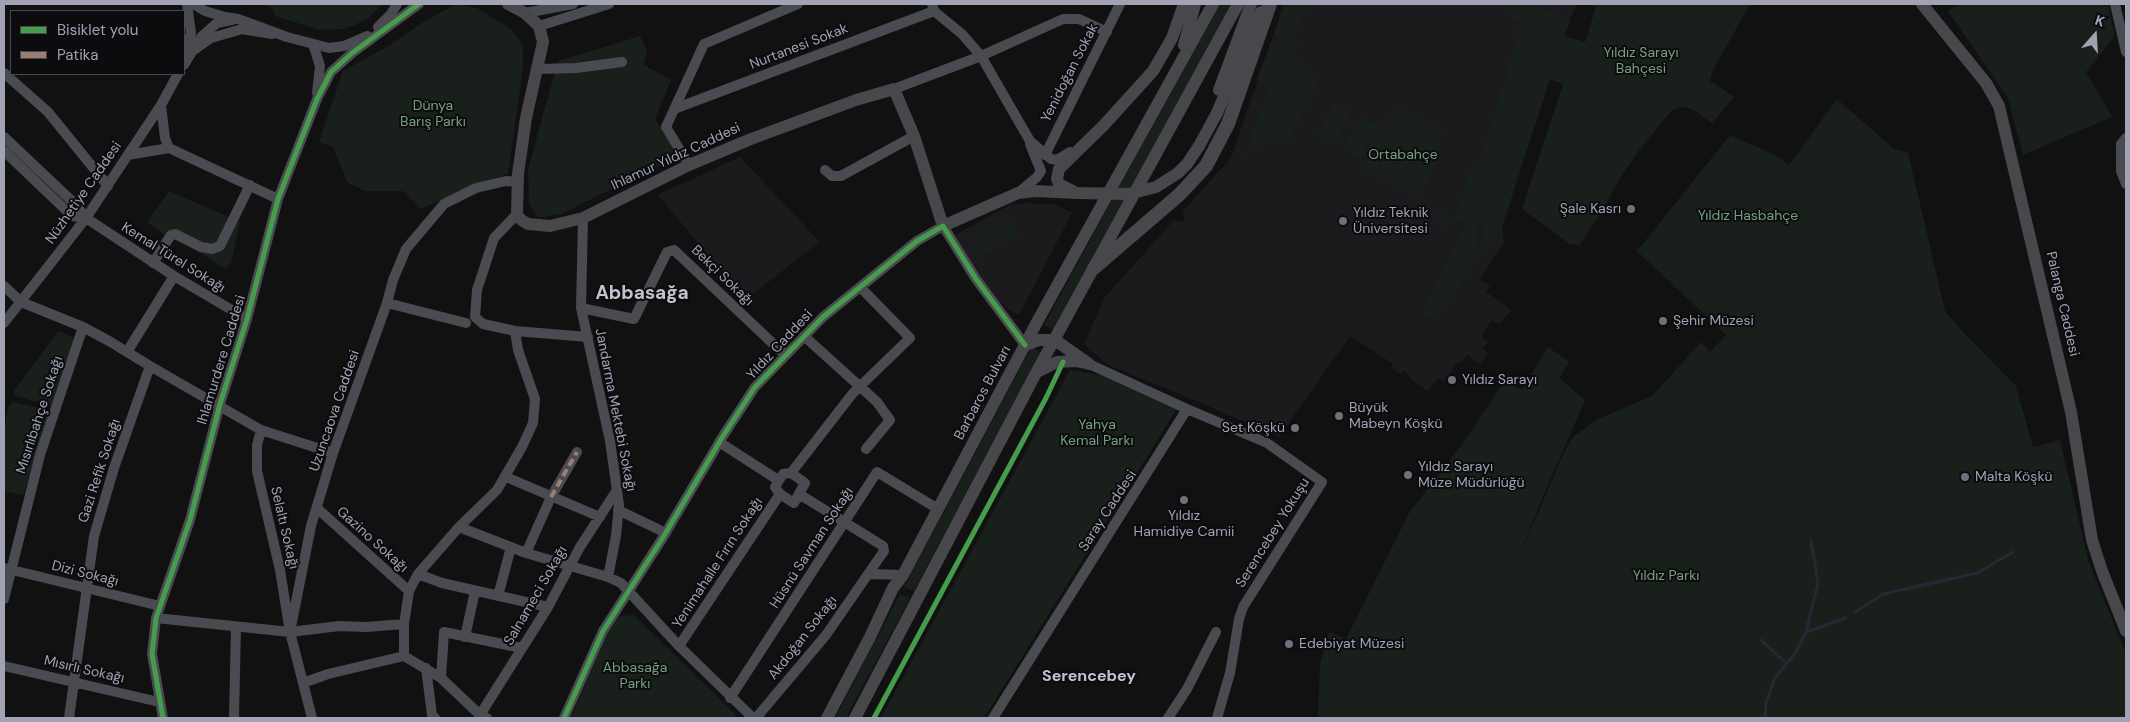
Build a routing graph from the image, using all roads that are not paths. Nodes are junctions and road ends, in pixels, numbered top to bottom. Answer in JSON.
{"nodes":[{"id":1,"x":187,"y":4,"type":"edge"},
{"id":2,"x":193,"y":4,"type":"edge"},
{"id":3,"x":397,"y":4,"type":"edge"},
{"id":4,"x":419,"y":4,"type":"edge"},
{"id":5,"x":508,"y":4,"type":"edge"},
{"id":6,"x":574,"y":4,"type":"edge"},
{"id":7,"x":609,"y":4,"type":"edge"},
{"id":8,"x":798,"y":4,"type":"edge"},
{"id":9,"x":1120,"y":4,"type":"edge"},
{"id":10,"x":1184,"y":4,"type":"edge"},
{"id":11,"x":1195,"y":4,"type":"edge"},
{"id":12,"x":1213,"y":4,"type":"edge"},
{"id":13,"x":1238,"y":4,"type":"edge"},
{"id":14,"x":1251,"y":4,"type":"edge"},
{"id":15,"x":1265,"y":4,"type":"edge"},
{"id":16,"x":1270,"y":4,"type":"edge"},
{"id":17,"x":1922,"y":4,"type":"edge"},
{"id":18,"x":2115,"y":4,"type":"edge"},
{"id":19,"x":933,"y":7,"type":"edge"},
{"id":20,"x":525,"y":13,"type":"junction"},
{"id":21,"x":238,"y":19,"type":"junction"},
{"id":22,"x":540,"y":26,"type":"junction"},
{"id":23,"x":1107,"y":32,"type":"junction"},
{"id":24,"x":283,"y":35,"type":"junction"},
{"id":25,"x":313,"y":44,"type":"junction"},
{"id":26,"x":194,"y":50,"type":"junction"},
{"id":27,"x":2126,"y":52,"type":"edge"},
{"id":28,"x":185,"y":54,"type":"edge"},
{"id":29,"x":981,"y":56,"type":"junction"},
{"id":30,"x":622,"y":62,"type":"dead end"},
{"id":31,"x":185,"y":64,"type":"edge"},
{"id":32,"x":537,"y":69,"type":"junction"},
{"id":33,"x":1177,"y":69,"type":"junction"},
{"id":34,"x":4,"y":73,"type":"edge"},
{"id":35,"x":177,"y":75,"type":"edge"},
{"id":36,"x":894,"y":89,"type":"junction"},
{"id":37,"x":316,"y":99,"type":"junction"},
{"id":38,"x":162,"y":105,"type":"junction"},
{"id":39,"x":674,"y":109,"type":"junction"},
{"id":40,"x":914,"y":136,"type":"junction"},
{"id":41,"x":4,"y":137,"type":"edge"},
{"id":42,"x":2126,"y":138,"type":"edge"},
{"id":43,"x":1030,"y":141,"type":"junction"},
{"id":44,"x":1083,"y":146,"type":"junction"},
{"id":45,"x":1200,"y":146,"type":"junction"},
{"id":46,"x":169,"y":148,"type":"junction"},
{"id":47,"x":4,"y":151,"type":"edge"},
{"id":48,"x":128,"y":155,"type":"junction"},
{"id":49,"x":1045,"y":155,"type":"junction"},
{"id":50,"x":689,"y":165,"type":"junction"},
{"id":51,"x":825,"y":170,"type":"dead end"},
{"id":52,"x":518,"y":182,"type":"junction"},
{"id":53,"x":2126,"y":184,"type":"edge"},
{"id":54,"x":250,"y":185,"type":"junction"},
{"id":55,"x":108,"y":186,"type":"junction"},
{"id":56,"x":1078,"y":193,"type":"junction"},
{"id":57,"x":1018,"y":194,"type":"junction"},
{"id":58,"x":278,"y":199,"type":"junction"},
{"id":59,"x":517,"y":214,"type":"junction"},
{"id":60,"x":86,"y":218,"type":"junction"},
{"id":61,"x":583,"y":218,"type":"junction"},
{"id":62,"x":943,"y":226,"type":"junction"},
{"id":63,"x":153,"y":263,"type":"junction"},
{"id":64,"x":1094,"y":268,"type":"junction"},
{"id":65,"x":174,"y":276,"type":"junction"},
{"id":66,"x":4,"y":286,"type":"edge"},
{"id":67,"x":860,"y":287,"type":"junction"},
{"id":68,"x":21,"y":302,"type":"junction"},
{"id":69,"x":387,"y":303,"type":"junction"},
{"id":70,"x":582,"y":308,"type":"junction"},
{"id":71,"x":247,"y":319,"type":"junction"},
{"id":72,"x":466,"y":323,"type":"dead end"},
{"id":73,"x":4,"y":324,"type":"edge"},
{"id":74,"x":83,"y":327,"type":"junction"},
{"id":75,"x":514,"y":331,"type":"junction"},
{"id":76,"x":804,"y":336,"type":"junction"},
{"id":77,"x":588,"y":337,"type":"junction"},
{"id":78,"x":1055,"y":340,"type":"junction"},
{"id":79,"x":1026,"y":345,"type":"junction"},
{"id":80,"x":127,"y":352,"type":"junction"},
{"id":81,"x":785,"y":355,"type":"junction"},
{"id":82,"x":1089,"y":364,"type":"junction"},
{"id":83,"x":150,"y":366,"type":"junction"},
{"id":84,"x":1036,"y":373,"type":"junction"},
{"id":85,"x":859,"y":387,"type":"junction"},
{"id":86,"x":220,"y":404,"type":"junction"},
{"id":87,"x":1187,"y":409,"type":"junction"},
{"id":88,"x":262,"y":430,"type":"junction"},
{"id":89,"x":720,"y":442,"type":"junction"},
{"id":90,"x":866,"y":449,"type":"dead end"},
{"id":91,"x":578,"y":452,"type":"dead end"},
{"id":92,"x":333,"y":453,"type":"junction"},
{"id":93,"x":791,"y":473,"type":"junction"},
{"id":94,"x":506,"y":477,"type":"junction"},
{"id":95,"x":778,"y":480,"type":"junction"},
{"id":96,"x":617,"y":490,"type":"junction"},
{"id":97,"x":780,"y":494,"type":"junction"},
{"id":98,"x":799,"y":494,"type":"junction"},
{"id":99,"x":551,"y":497,"type":"junction"},
{"id":100,"x":938,"y":508,"type":"junction"},
{"id":101,"x":318,"y":509,"type":"junction"},
{"id":102,"x":618,"y":510,"type":"junction"},
{"id":103,"x":600,"y":517,"type":"junction"},
{"id":104,"x":845,"y":522,"type":"junction"},
{"id":105,"x":459,"y":527,"type":"junction"},
{"id":106,"x":666,"y":533,"type":"junction"},
{"id":107,"x":511,"y":547,"type":"junction"},
{"id":108,"x":526,"y":553,"type":"junction"},
{"id":109,"x":569,"y":567,"type":"junction"},
{"id":110,"x":7,"y":568,"type":"edge"},
{"id":111,"x":418,"y":574,"type":"junction"},
{"id":112,"x":870,"y":574,"type":"junction"},
{"id":113,"x":903,"y":575,"type":"junction"},
{"id":114,"x":608,"y":577,"type":"junction"},
{"id":115,"x":300,"y":585,"type":"junction"},
{"id":116,"x":283,"y":586,"type":"junction"},
{"id":117,"x":86,"y":588,"type":"junction"},
{"id":118,"x":409,"y":591,"type":"junction"},
{"id":119,"x":475,"y":591,"type":"junction"},
{"id":120,"x":630,"y":591,"type":"junction"},
{"id":121,"x":498,"y":596,"type":"junction"},
{"id":122,"x":4,"y":599,"type":"edge"},
{"id":123,"x":160,"y":606,"type":"junction"},
{"id":124,"x":548,"y":607,"type":"junction"},
{"id":125,"x":156,"y":618,"type":"junction"},
{"id":126,"x":404,"y":624,"type":"junction"},
{"id":127,"x":236,"y":627,"type":"junction"},
{"id":128,"x":2126,"y":631,"type":"edge"},
{"id":129,"x":290,"y":632,"type":"junction"},
{"id":130,"x":1216,"y":632,"type":"dead end"},
{"id":131,"x":465,"y":637,"type":"junction"},
{"id":132,"x":679,"y":646,"type":"junction"},
{"id":133,"x":522,"y":648,"type":"junction"},
{"id":134,"x":404,"y":656,"type":"junction"},
{"id":135,"x":4,"y":666,"type":"edge"},
{"id":136,"x":426,"y":668,"type":"junction"},
{"id":137,"x":441,"y":678,"type":"junction"},
{"id":138,"x":74,"y":682,"type":"junction"},
{"id":139,"x":302,"y":683,"type":"junction"},
{"id":140,"x":730,"y":698,"type":"junction"},
{"id":141,"x":159,"y":702,"type":"junction"},
{"id":142,"x":484,"y":717,"type":"edge"},
{"id":143,"x":69,"y":718,"type":"edge"},
{"id":144,"x":163,"y":718,"type":"edge"},
{"id":145,"x":234,"y":718,"type":"edge"},
{"id":146,"x":312,"y":718,"type":"edge"},
{"id":147,"x":435,"y":718,"type":"edge"},
{"id":148,"x":564,"y":718,"type":"edge"},
{"id":149,"x":754,"y":718,"type":"edge"},
{"id":150,"x":827,"y":718,"type":"edge"},
{"id":151,"x":855,"y":718,"type":"edge"},
{"id":152,"x":993,"y":718,"type":"edge"},
{"id":153,"x":1168,"y":718,"type":"edge"},
{"id":154,"x":1217,"y":718,"type":"edge"}],
"edges":[{"from":1,"to":28,"type":"street"},
{"from":2,"to":21,"type":"street"},
{"from":3,"to":25,"type":"street"},
{"from":4,"to":37,"type":"street"},
{"from":5,"to":20,"type":"main road"},
{"from":6,"to":20,"type":"street"},
{"from":7,"to":22,"type":"street"},
{"from":8,"to":39,"type":"street"},
{"from":9,"to":23,"type":"street","name":"Yenidoğan Sokak"},
{"from":10,"to":44,"type":"main road"},
{"from":11,"to":33,"type":"main road"},
{"from":12,"to":33,"type":"main road","name":"Barbaros Bulvarı"},
{"from":13,"to":64,"type":"main road"},
{"from":14,"to":45,"type":"main road"},
{"from":15,"to":45,"type":"main road"},
{"from":16,"to":64,"type":"highway"},
{"from":17,"to":128,"type":"main road","name":"Palanga Caddesi"},
{"from":18,"to":27,"type":"street"},
{"from":19,"to":29,"type":"street"},
{"from":19,"to":39,"type":"street","name":"Nurtanesi Sokak"},
{"from":20,"to":22,"type":"main road"},
{"from":21,"to":24,"type":"street"},
{"from":21,"to":26,"type":"street"},
{"from":22,"to":32,"type":"main road"},
{"from":23,"to":29,"type":"street"},
{"from":23,"to":49,"type":"street","name":"Yenidoğan Sokak"},
{"from":24,"to":25,"type":"street"},
{"from":24,"to":26,"type":"street"},
{"from":25,"to":37,"type":"street"},
{"from":26,"to":31,"type":"street"},
{"from":29,"to":36,"type":"street"},
{"from":29,"to":43,"type":"street"},
{"from":30,"to":32,"type":"street"},
{"from":32,"to":52,"type":"main road"},
{"from":33,"to":79,"type":"main road","name":"Barbaros Bulvarı"},
{"from":34,"to":55,"type":"street"},
{"from":35,"to":38,"type":"street","name":"Nüzhetiye Caddesi"},
{"from":36,"to":40,"type":"main road"},
{"from":36,"to":50,"type":"main road","name":"Ihlamur Yıldız Caddesi"},
{"from":37,"to":58,"type":"street","name":"Ihlamurdere Caddesi"},
{"from":38,"to":46,"type":"street"},
{"from":38,"to":48,"type":"street","name":"Nüzhetiye Caddesi"},
{"from":39,"to":50,"type":"street"},
{"from":40,"to":51,"type":"street"},
{"from":40,"to":62,"type":"main road"},
{"from":41,"to":60,"type":"street"},
{"from":42,"to":53,"type":"street"},
{"from":43,"to":49,"type":"street"},
{"from":43,"to":57,"type":"street"},
{"from":44,"to":49,"type":"street"},
{"from":44,"to":56,"type":"main road"},
{"from":45,"to":56,"type":"main road","name":"Yıldız Caddesi","bridge":true},
{"from":46,"to":48,"type":"street"},
{"from":46,"to":54,"type":"street"},
{"from":47,"to":60,"type":"street"},
{"from":48,"to":55,"type":"street","name":"Nüzhetiye Caddesi"},
{"from":50,"to":61,"type":"main road","name":"Ihlamur Yıldız Caddesi"},
{"from":52,"to":59,"type":"main road"},
{"from":52,"to":69,"type":"street","name":"Uzuncaova Caddesi"},
{"from":54,"to":58,"type":"street"},
{"from":54,"to":63,"type":"street"},
{"from":55,"to":60,"type":"street","name":"Nüzhetiye Caddesi"},
{"from":56,"to":57,"type":"main road","name":"Yıldız Caddesi"},
{"from":57,"to":62,"type":"main road","name":"Yıldız Caddesi"},
{"from":58,"to":71,"type":"street","name":"Ihlamurdere Caddesi"},
{"from":59,"to":61,"type":"main road","name":"Ihlamur Yıldız Caddesi"},
{"from":59,"to":75,"type":"street"},
{"from":60,"to":63,"type":"street","name":"Kemal Türel Sokağı"},
{"from":60,"to":68,"type":"street","name":"Nüzhetiye Caddesi"},
{"from":61,"to":70,"type":"street","name":"Jandarma Mektebi Sokağı"},
{"from":62,"to":67,"type":"street","name":"Yıldız Caddesi"},
{"from":62,"to":79,"type":"street"},
{"from":63,"to":65,"type":"street","name":"Kemal Türel Sokağı"},
{"from":64,"to":78,"type":"main road"},
{"from":65,"to":71,"type":"street","name":"Kemal Türel Sokağı"},
{"from":65,"to":80,"type":"street"},
{"from":66,"to":68,"type":"street"},
{"from":67,"to":76,"type":"street","name":"Yıldız Caddesi"},
{"from":67,"to":85,"type":"street"},
{"from":68,"to":73,"type":"street","name":"Nüzhetiye Caddesi"},
{"from":68,"to":74,"type":"street"},
{"from":69,"to":72,"type":"street"},
{"from":69,"to":92,"type":"street","name":"Uzuncaova Caddesi"},
{"from":70,"to":77,"type":"street","name":"Jandarma Mektebi Sokağı"},
{"from":70,"to":81,"type":"street","name":"Bekçi Sokağı"},
{"from":71,"to":86,"type":"street","name":"Ihlamurdere Caddesi"},
{"from":74,"to":80,"type":"street"},
{"from":74,"to":110,"type":"street","name":"Mısırlıbahçe Sokağı"},
{"from":75,"to":77,"type":"street"},
{"from":75,"to":94,"type":"street"},
{"from":76,"to":81,"type":"street","name":"Yıldız Caddesi"},
{"from":76,"to":85,"type":"street"},
{"from":77,"to":96,"type":"street","name":"Jandarma Mektebi Sokağı"},
{"from":78,"to":79,"type":"main road"},
{"from":78,"to":82,"type":"main road"},
{"from":78,"to":84,"type":"main road"},
{"from":79,"to":100,"type":"main road","name":"Barbaros Bulvarı"},
{"from":80,"to":83,"type":"street"},
{"from":81,"to":89,"type":"street","name":"Yıldız Caddesi"},
{"from":82,"to":84,"type":"main road"},
{"from":82,"to":87,"type":"street"},
{"from":83,"to":86,"type":"street"},
{"from":83,"to":117,"type":"street","name":"Gazi Refik Sokağı"},
{"from":84,"to":151,"type":"main road"},
{"from":85,"to":90,"type":"street"},
{"from":85,"to":93,"type":"street"},
{"from":86,"to":88,"type":"street"},
{"from":86,"to":123,"type":"street","name":"Ihlamurdere Caddesi"},
{"from":87,"to":152,"type":"street","name":"Saray Caddesi"},
{"from":87,"to":154,"type":"street","name":"Serencebey Yokuşu"},
{"from":88,"to":92,"type":"street"},
{"from":88,"to":116,"type":"street","name":"Selaltı Sokağı"},
{"from":89,"to":95,"type":"street"},
{"from":89,"to":106,"type":"street","name":"Yıldız Caddesi"},
{"from":91,"to":99,"type":"street"},
{"from":92,"to":101,"type":"street","name":"Uzuncaova Caddesi"},
{"from":93,"to":95,"type":"street"},
{"from":93,"to":98,"type":"street"},
{"from":94,"to":99,"type":"street"},
{"from":94,"to":105,"type":"street"},
{"from":95,"to":97,"type":"street"},
{"from":96,"to":102,"type":"street","name":"Jandarma Mektebi Sokağı"},
{"from":96,"to":103,"type":"street","name":"Salnameci Sokağı"},
{"from":97,"to":98,"type":"street"},
{"from":97,"to":132,"type":"street","name":"Yenimahalle Fırın Sokağı"},
{"from":98,"to":104,"type":"street"},
{"from":99,"to":103,"type":"street"},
{"from":99,"to":108,"type":"street"},
{"from":100,"to":104,"type":"street","name":"Hüsnü Savman Sokağı"},
{"from":100,"to":113,"type":"main road","name":"Barbaros Bulvarı"},
{"from":101,"to":115,"type":"street","name":"Uzuncaova Caddesi"},
{"from":101,"to":118,"type":"street","name":"Gazino Sokağı"},
{"from":102,"to":106,"type":"street"},
{"from":102,"to":114,"type":"street","name":"Jandarma Mektebi Sokağı"},
{"from":103,"to":109,"type":"street","name":"Salnameci Sokağı"},
{"from":104,"to":112,"type":"street","name":"Akdoğan Sokağı"},
{"from":104,"to":140,"type":"street","name":"Hüsnü Savman Sokağı"},
{"from":105,"to":107,"type":"street"},
{"from":105,"to":111,"type":"street"},
{"from":106,"to":120,"type":"street","name":"Yıldız Caddesi"},
{"from":107,"to":108,"type":"street"},
{"from":107,"to":121,"type":"street"},
{"from":108,"to":109,"type":"street"},
{"from":109,"to":114,"type":"street"},
{"from":109,"to":124,"type":"street","name":"Salnameci Sokağı"},
{"from":110,"to":117,"type":"street","name":"Dizi Sokağı"},
{"from":110,"to":122,"type":"street","name":"Mısırlıbahçe Sokağı"},
{"from":111,"to":118,"type":"street"},
{"from":111,"to":119,"type":"street"},
{"from":112,"to":113,"type":"street"},
{"from":112,"to":149,"type":"street","name":"Akdoğan Sokağı"},
{"from":113,"to":150,"type":"main road","name":"Barbaros Bulvarı"},
{"from":114,"to":120,"type":"street"},
{"from":115,"to":116,"type":"street"},
{"from":115,"to":129,"type":"street","name":"Uzuncaova Caddesi"},
{"from":116,"to":129,"type":"street","name":"Selaltı Sokağı"},
{"from":117,"to":123,"type":"street","name":"Dizi Sokağı"},
{"from":117,"to":138,"type":"street","name":"Gazi Refik Sokağı"},
{"from":118,"to":126,"type":"street"},
{"from":119,"to":121,"type":"street"},
{"from":119,"to":131,"type":"street"},
{"from":120,"to":132,"type":"street"},
{"from":120,"to":148,"type":"street","name":"Yıldız Caddesi"},
{"from":121,"to":124,"type":"street"},
{"from":123,"to":125,"type":"street","name":"Ihlamurdere Caddesi"},
{"from":124,"to":133,"type":"street","name":"Salnameci Sokağı"},
{"from":125,"to":127,"type":"street"},
{"from":125,"to":141,"type":"street","name":"Ihlamurdere Caddesi"},
{"from":126,"to":129,"type":"street"},
{"from":126,"to":134,"type":"street"},
{"from":127,"to":129,"type":"street"},
{"from":127,"to":145,"type":"street"},
{"from":129,"to":139,"type":"street","name":"Uzuncaova Caddesi"},
{"from":130,"to":153,"type":"street"},
{"from":131,"to":133,"type":"street"},
{"from":131,"to":137,"type":"street"},
{"from":132,"to":140,"type":"street"},
{"from":133,"to":142,"type":"street","name":"Salnameci Sokağı"},
{"from":134,"to":136,"type":"street"},
{"from":134,"to":139,"type":"street"},
{"from":135,"to":138,"type":"street","name":"Mısırlı Sokağı"},
{"from":136,"to":137,"type":"street"},
{"from":136,"to":147,"type":"street"},
{"from":137,"to":142,"type":"street"},
{"from":138,"to":141,"type":"street","name":"Mısırlı Sokağı"},
{"from":138,"to":143,"type":"street","name":"Gazi Refik Sokağı"},
{"from":139,"to":146,"type":"street","name":"Uzuncaova Caddesi"},
{"from":140,"to":149,"type":"street"},
{"from":141,"to":144,"type":"street","name":"Ihlamurdere Caddesi"}]}
